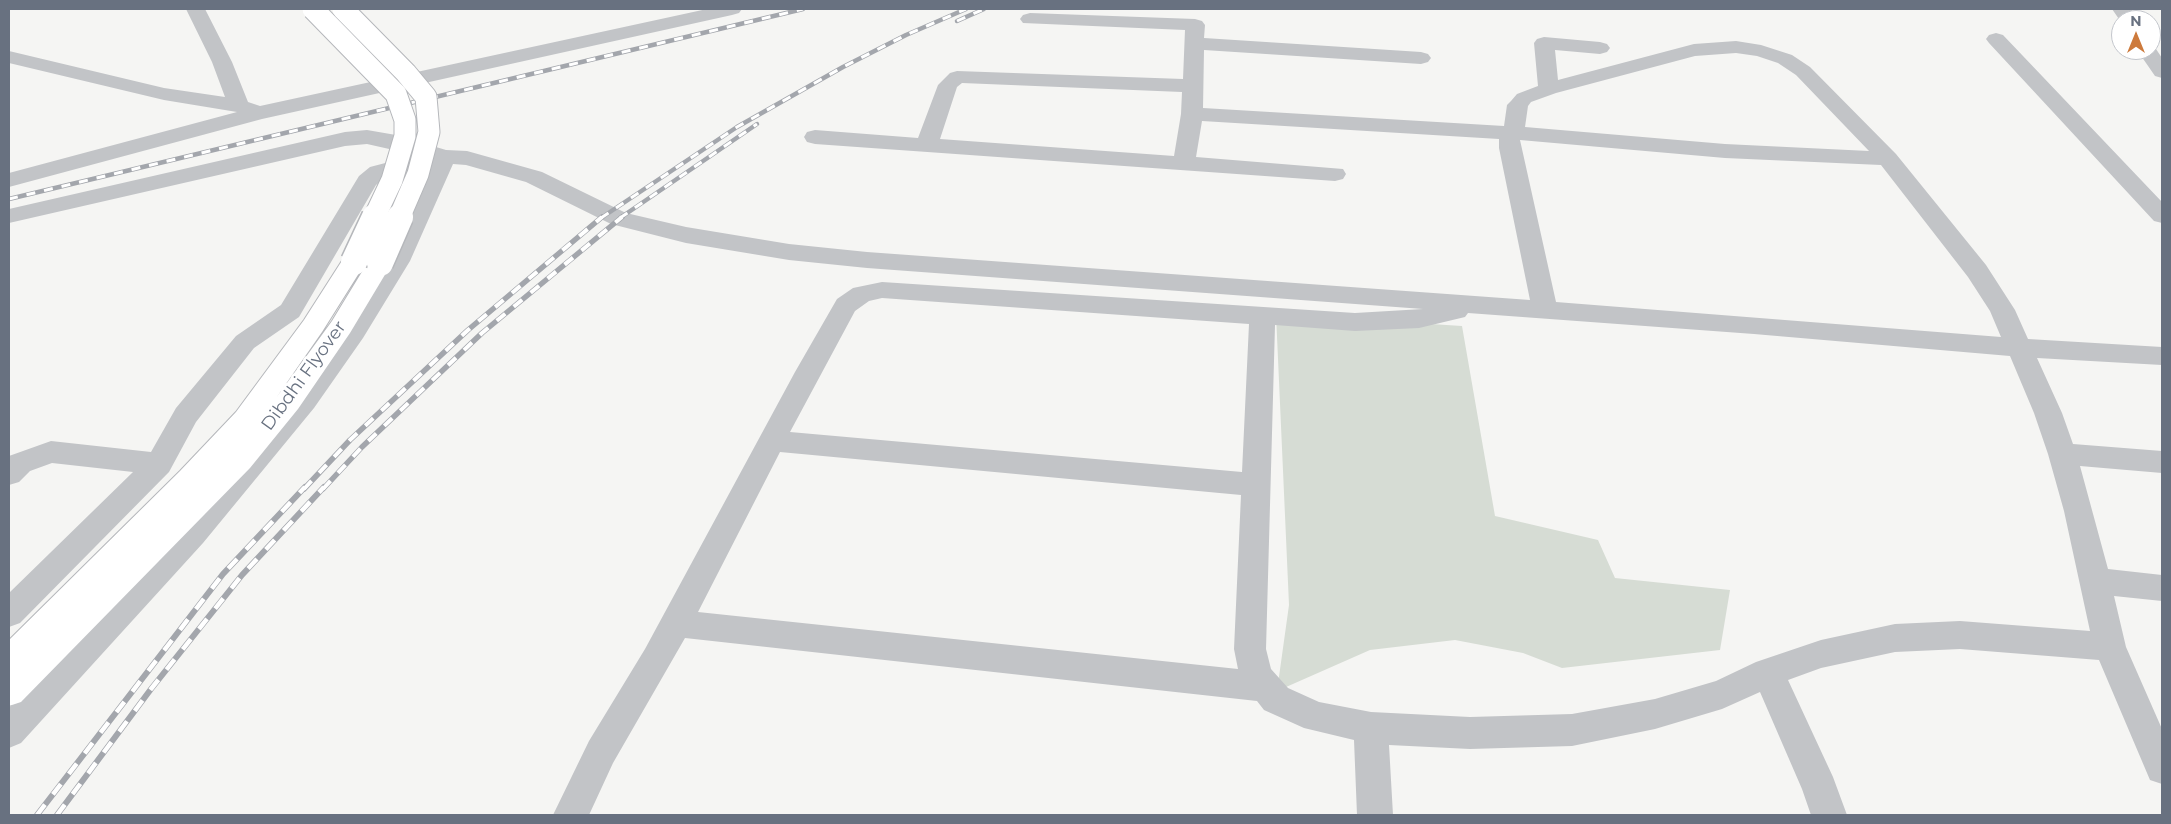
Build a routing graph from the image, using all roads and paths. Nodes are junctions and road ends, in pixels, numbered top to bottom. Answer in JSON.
{"nodes":[{"id":1,"x":196,"y":9,"type":"edge"},
{"id":2,"x":313,"y":9,"type":"edge"},
{"id":3,"x":343,"y":9,"type":"edge"},
{"id":4,"x":732,"y":9,"type":"edge"},
{"id":5,"x":1030,"y":19,"type":"dead end"},
{"id":6,"x":1196,"y":26,"type":"edge"},
{"id":7,"x":1996,"y":38,"type":"dead end"},
{"id":8,"x":1600,"y":48,"type":"dead end"},
{"id":9,"x":9,"y":57,"type":"edge"},
{"id":10,"x":1421,"y":58,"type":"dead end"},
{"id":11,"x":2154,"y":60,"type":"edge"},
{"id":12,"x":2162,"y":72,"type":"edge"},
{"id":13,"x":1193,"y":86,"type":"junction"},
{"id":14,"x":1549,"y":89,"type":"junction"},
{"id":15,"x":239,"y":106,"type":"junction"},
{"id":16,"x":260,"y":113,"type":"junction"},
{"id":17,"x":1192,"y":114,"type":"junction"},
{"id":18,"x":1513,"y":133,"type":"junction"},
{"id":19,"x":815,"y":137,"type":"dead end"},
{"id":20,"x":927,"y":144,"type":"junction"},
{"id":21,"x":445,"y":157,"type":"junction"},
{"id":22,"x":1888,"y":159,"type":"junction"},
{"id":23,"x":1184,"y":164,"type":"junction"},
{"id":24,"x":1335,"y":174,"type":"dead end"},
{"id":25,"x":9,"y":180,"type":"edge"},
{"id":26,"x":9,"y":216,"type":"edge"},
{"id":27,"x":2162,"y":216,"type":"edge"},
{"id":28,"x":1481,"y":305,"type":"junction"},
{"id":29,"x":1545,"y":310,"type":"junction"},
{"id":30,"x":1262,"y":316,"type":"junction"},
{"id":31,"x":2020,"y":348,"type":"junction"},
{"id":32,"x":2162,"y":356,"type":"edge"},
{"id":33,"x":772,"y":441,"type":"junction"},
{"id":34,"x":2062,"y":454,"type":"junction"},
{"id":35,"x":2162,"y":462,"type":"edge"},
{"id":36,"x":158,"y":464,"type":"junction"},
{"id":37,"x":9,"y":474,"type":"edge"},
{"id":38,"x":1256,"y":485,"type":"junction"},
{"id":39,"x":2096,"y":581,"type":"junction"},
{"id":40,"x":2162,"y":588,"type":"edge"},
{"id":41,"x":9,"y":613,"type":"edge"},
{"id":42,"x":676,"y":623,"type":"junction"},
{"id":43,"x":2110,"y":647,"type":"junction"},
{"id":44,"x":9,"y":661,"type":"edge"},
{"id":45,"x":1768,"y":672,"type":"junction"},
{"id":46,"x":1266,"y":687,"type":"junction"},
{"id":47,"x":9,"y":691,"type":"edge"},
{"id":48,"x":1371,"y":728,"type":"junction"},
{"id":49,"x":9,"y":732,"type":"edge"},
{"id":50,"x":2162,"y":768,"type":"edge"},
{"id":51,"x":571,"y":815,"type":"edge"},
{"id":52,"x":1375,"y":815,"type":"edge"},
{"id":53,"x":1829,"y":815,"type":"edge"}],
"edges":[{"from":1,"to":15,"type":"street"},
{"from":2,"to":44,"type":"main road","name":"Dibdhi Flyover","bridge":true},
{"from":3,"to":47,"type":"main road","name":"Dibdhi Flyover","bridge":true},
{"from":4,"to":16,"type":"street"},
{"from":5,"to":6,"type":"street"},
{"from":6,"to":10,"type":"street"},
{"from":6,"to":13,"type":"street"},
{"from":7,"to":27,"type":"street"},
{"from":8,"to":14,"type":"street"},
{"from":9,"to":15,"type":"street"},
{"from":11,"to":12,"type":"street"},
{"from":13,"to":17,"type":"street"},
{"from":13,"to":20,"type":"street"},
{"from":14,"to":18,"type":"street"},
{"from":14,"to":22,"type":"street"},
{"from":15,"to":16,"type":"street"},
{"from":16,"to":25,"type":"street"},
{"from":17,"to":18,"type":"street"},
{"from":17,"to":23,"type":"street"},
{"from":18,"to":22,"type":"street"},
{"from":18,"to":29,"type":"street"},
{"from":19,"to":20,"type":"street"},
{"from":20,"to":23,"type":"street"},
{"from":21,"to":26,"type":"street"},
{"from":21,"to":28,"type":"street"},
{"from":21,"to":36,"type":"street"},
{"from":21,"to":49,"type":"street"},
{"from":22,"to":31,"type":"street"},
{"from":23,"to":24,"type":"street"},
{"from":28,"to":29,"type":"street"},
{"from":28,"to":30,"type":"street"},
{"from":29,"to":31,"type":"street"},
{"from":30,"to":33,"type":"street"},
{"from":30,"to":38,"type":"street"},
{"from":31,"to":32,"type":"street"},
{"from":31,"to":34,"type":"street"},
{"from":33,"to":38,"type":"street"},
{"from":33,"to":42,"type":"street"},
{"from":34,"to":35,"type":"street"},
{"from":34,"to":39,"type":"street"},
{"from":36,"to":37,"type":"street"},
{"from":36,"to":41,"type":"street"},
{"from":38,"to":46,"type":"street"},
{"from":39,"to":40,"type":"street"},
{"from":39,"to":43,"type":"street"},
{"from":42,"to":46,"type":"street"},
{"from":42,"to":51,"type":"street"},
{"from":43,"to":45,"type":"street"},
{"from":43,"to":50,"type":"street"},
{"from":45,"to":48,"type":"street"},
{"from":45,"to":53,"type":"street"},
{"from":46,"to":48,"type":"street"},
{"from":48,"to":52,"type":"street"}]}
